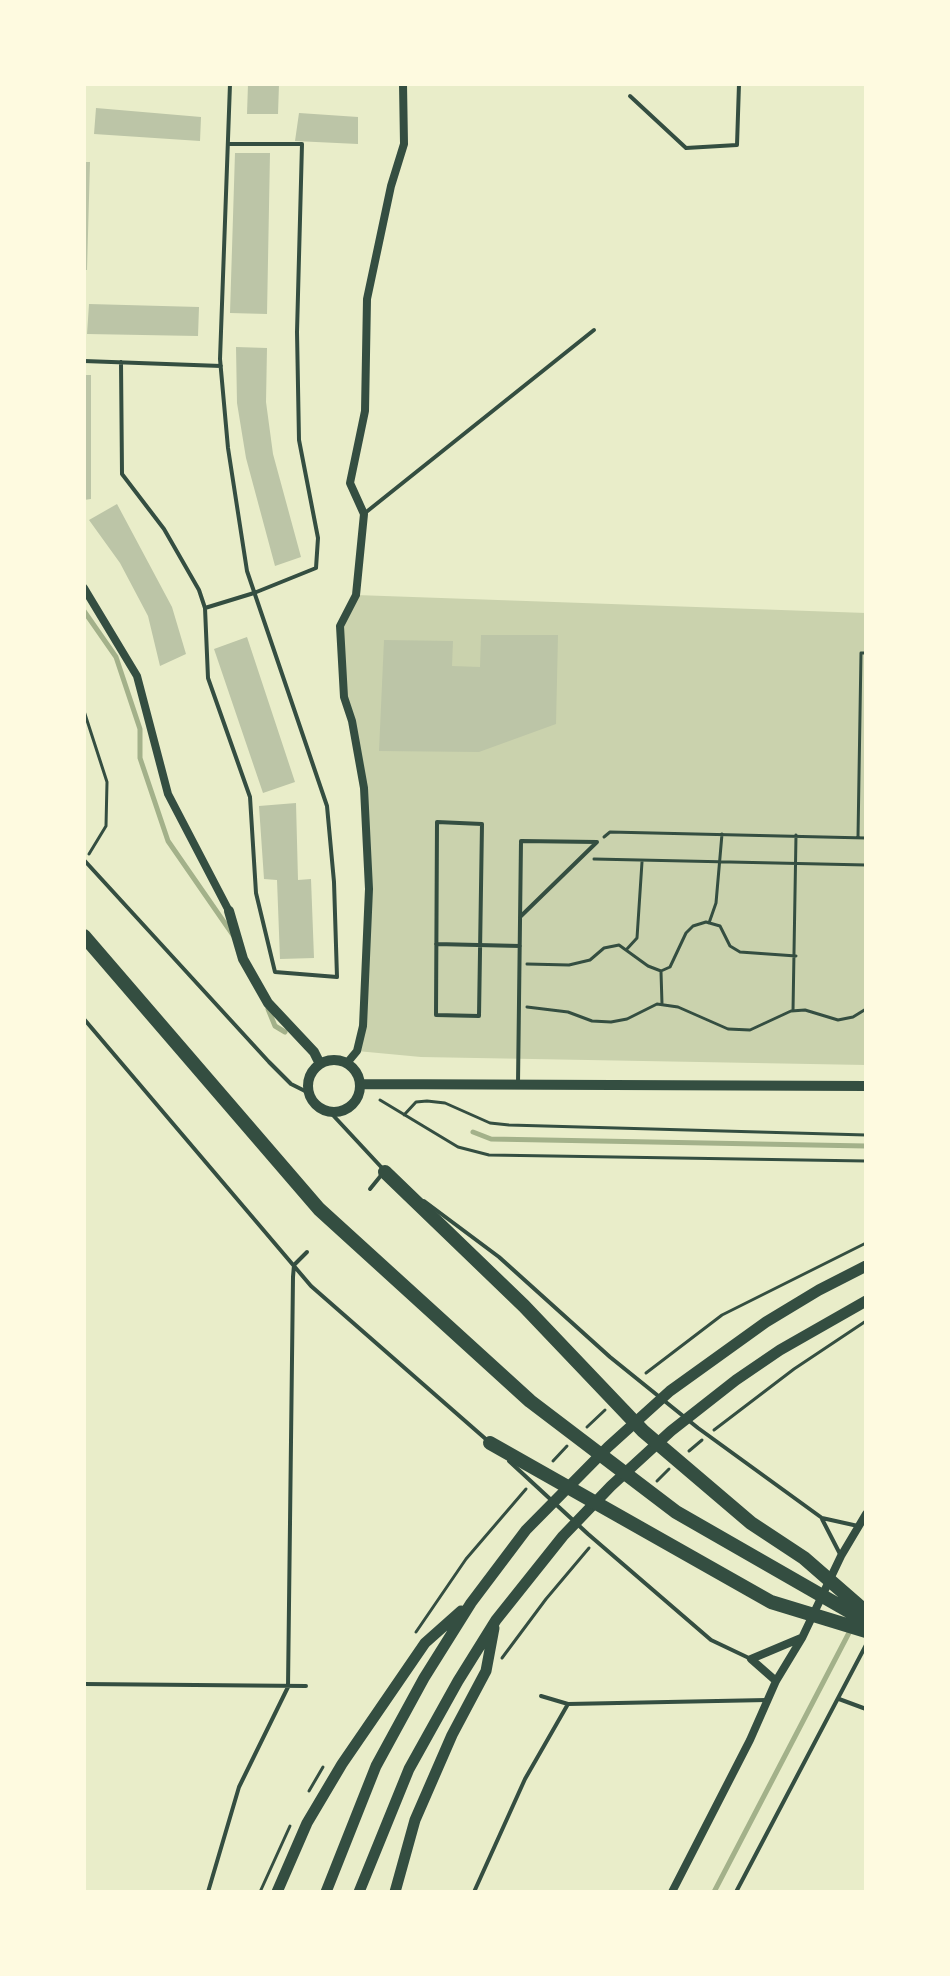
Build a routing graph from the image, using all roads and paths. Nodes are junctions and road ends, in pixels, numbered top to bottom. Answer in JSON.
{"nodes":[{"id":1,"x":230,"y":84,"type":"edge"},
{"id":2,"x":403,"y":84,"type":"edge"},
{"id":3,"x":739,"y":84,"type":"edge"},
{"id":4,"x":630,"y":96,"type":"dead end"},
{"id":5,"x":228,"y":144,"type":"junction"},
{"id":6,"x":594,"y":330,"type":"dead end"},
{"id":7,"x":84,"y":361,"type":"edge"},
{"id":8,"x":121,"y":362,"type":"junction"},
{"id":9,"x":221,"y":366,"type":"junction"},
{"id":10,"x":364,"y":514,"type":"junction"},
{"id":11,"x":84,"y":588,"type":"edge"},
{"id":12,"x":254,"y":593,"type":"junction"},
{"id":13,"x":205,"y":608,"type":"junction"},
{"id":14,"x":866,"y":653,"type":"edge"},
{"id":15,"x":84,"y":711,"type":"edge"},
{"id":16,"x":722,"y":834,"type":"junction"},
{"id":17,"x":796,"y":835,"type":"junction"},
{"id":18,"x":858,"y":837,"type":"junction"},
{"id":19,"x":866,"y":838,"type":"edge"},
{"id":20,"x":597,"y":842,"type":"junction"},
{"id":21,"x":579,"y":859,"type":"junction"},
{"id":22,"x":84,"y":860,"type":"edge"},
{"id":23,"x":642,"y":860,"type":"junction"},
{"id":24,"x":721,"y":862,"type":"junction"},
{"id":25,"x":796,"y":864,"type":"junction"},
{"id":26,"x":866,"y":865,"type":"edge"},
{"id":27,"x":229,"y":911,"type":"joint"},
{"id":28,"x":520,"y":917,"type":"junction"},
{"id":29,"x":709,"y":923,"type":"junction"},
{"id":30,"x":84,"y":936,"type":"edge"},
{"id":31,"x":436,"y":944,"type":"junction"},
{"id":32,"x":480,"y":945,"type":"junction"},
{"id":33,"x":520,"y":946,"type":"junction"},
{"id":34,"x":626,"y":950,"type":"junction"},
{"id":35,"x":796,"y":956,"type":"junction"},
{"id":36,"x":519,"y":964,"type":"junction"},
{"id":37,"x":661,"y":971,"type":"junction"},
{"id":38,"x":662,"y":1004,"type":"junction"},
{"id":39,"x":519,"y":1006,"type":"junction"},
{"id":40,"x":866,"y":1009,"type":"edge"},
{"id":41,"x":793,"y":1011,"type":"junction"},
{"id":42,"x":84,"y":1019,"type":"edge"},
{"id":43,"x":347,"y":1063,"type":"junction"},
{"id":44,"x":320,"y":1064,"type":"junction"},
{"id":45,"x":360,"y":1084,"type":"junction"},
{"id":46,"x":518,"y":1085,"type":"junction"},
{"id":47,"x":866,"y":1086,"type":"edge"},
{"id":48,"x":309,"y":1093,"type":"junction"},
{"id":49,"x":380,"y":1100,"type":"dead end"},
{"id":50,"x":330,"y":1112,"type":"junction"},
{"id":51,"x":404,"y":1115,"type":"junction"},
{"id":52,"x":866,"y":1135,"type":"edge"},
{"id":53,"x":866,"y":1161,"type":"edge"},
{"id":54,"x":385,"y":1172,"type":"junction"},
{"id":55,"x":370,"y":1189,"type":"dead end"},
{"id":56,"x":866,"y":1243,"type":"edge"},
{"id":57,"x":307,"y":1252,"type":"dead end"},
{"id":58,"x":294,"y":1265,"type":"junction"},
{"id":59,"x":866,"y":1266,"type":"edge"},
{"id":60,"x":866,"y":1301,"type":"edge"},
{"id":61,"x":866,"y":1321,"type":"edge"},
{"id":62,"x":689,"y":1338,"type":"dead end"},
{"id":63,"x":754,"y":1398,"type":"dead end"},
{"id":64,"x":490,"y":1443,"type":"junction"},
{"id":65,"x":866,"y":1514,"type":"edge"},
{"id":66,"x":822,"y":1518,"type":"junction"},
{"id":67,"x":858,"y":1526,"type":"junction"},
{"id":68,"x":841,"y":1556,"type":"junction"},
{"id":69,"x":471,"y":1603,"type":"junction"},
{"id":70,"x":866,"y":1612,"type":"edge"},
{"id":71,"x":496,"y":1620,"type":"junction"},
{"id":72,"x":866,"y":1621,"type":"edge"},
{"id":73,"x":866,"y":1631,"type":"edge"},
{"id":74,"x":802,"y":1638,"type":"junction"},
{"id":75,"x":866,"y":1645,"type":"edge"},
{"id":76,"x":751,"y":1659,"type":"junction"},
{"id":77,"x":776,"y":1681,"type":"junction"},
{"id":78,"x":84,"y":1684,"type":"edge"},
{"id":79,"x":306,"y":1686,"type":"dead end"},
{"id":80,"x":288,"y":1687,"type":"junction"},
{"id":81,"x":541,"y":1696,"type":"dead end"},
{"id":82,"x":839,"y":1699,"type":"junction"},
{"id":83,"x":767,"y":1700,"type":"junction"},
{"id":84,"x":568,"y":1704,"type":"junction"},
{"id":85,"x":866,"y":1709,"type":"edge"},
{"id":86,"x":208,"y":1892,"type":"edge"},
{"id":87,"x":277,"y":1892,"type":"edge"},
{"id":88,"x":326,"y":1892,"type":"edge"},
{"id":89,"x":359,"y":1892,"type":"edge"},
{"id":90,"x":395,"y":1892,"type":"edge"},
{"id":91,"x":474,"y":1892,"type":"edge"},
{"id":92,"x":672,"y":1892,"type":"edge"},
{"id":93,"x":736,"y":1892,"type":"edge"}],
"edges":[{"from":1,"to":5,"type":"lane"},
{"from":2,"to":10,"type":"street"},
{"from":3,"to":4,"type":"lane"},
{"from":5,"to":9,"type":"lane"},
{"from":5,"to":12,"type":"lane"},
{"from":6,"to":10,"type":"lane"},
{"from":7,"to":8,"type":"lane"},
{"from":8,"to":9,"type":"lane"},
{"from":8,"to":13,"type":"lane"},
{"from":9,"to":12,"type":"lane"},
{"from":10,"to":43,"type":"street"},
{"from":11,"to":27,"type":"street"},
{"from":12,"to":13,"type":"lane"},
{"from":12,"to":13,"type":"lane"},
{"from":14,"to":18,"type":"path"},
{"from":15,"to":22,"type":"path"},
{"from":16,"to":17,"type":"path"},
{"from":16,"to":20,"type":"path"},
{"from":16,"to":24,"type":"path"},
{"from":17,"to":18,"type":"path"},
{"from":17,"to":25,"type":"path"},
{"from":18,"to":19,"type":"path"},
{"from":20,"to":21,"type":"lane"},
{"from":20,"to":28,"type":"lane"},
{"from":21,"to":23,"type":"path"},
{"from":21,"to":28,"type":"lane"},
{"from":22,"to":48,"type":"lane"},
{"from":23,"to":24,"type":"path"},
{"from":23,"to":34,"type":"path"},
{"from":24,"to":25,"type":"path"},
{"from":24,"to":29,"type":"path"},
{"from":25,"to":26,"type":"path"},
{"from":25,"to":35,"type":"path"},
{"from":27,"to":44,"type":"street"},
{"from":28,"to":33,"type":"lane"},
{"from":29,"to":35,"type":"path"},
{"from":29,"to":37,"type":"path"},
{"from":30,"to":72,"type":"highway"},
{"from":31,"to":32,"type":"lane"},
{"from":31,"to":32,"type":"lane"},
{"from":31,"to":32,"type":"lane"},
{"from":32,"to":33,"type":"lane"},
{"from":33,"to":36,"type":"lane"},
{"from":34,"to":36,"type":"path"},
{"from":34,"to":37,"type":"path"},
{"from":35,"to":41,"type":"path"},
{"from":36,"to":39,"type":"lane"},
{"from":37,"to":38,"type":"path"},
{"from":38,"to":39,"type":"path"},
{"from":38,"to":41,"type":"path"},
{"from":39,"to":46,"type":"lane"},
{"from":40,"to":41,"type":"path"},
{"from":42,"to":58,"type":"lane"},
{"from":43,"to":44,"type":"street"},
{"from":43,"to":45,"type":"street"},
{"from":44,"to":48,"type":"street"},
{"from":45,"to":46,"type":"street"},
{"from":45,"to":50,"type":"street"},
{"from":46,"to":47,"type":"street"},
{"from":48,"to":50,"type":"street"},
{"from":49,"to":51,"type":"path"},
{"from":50,"to":54,"type":"lane"},
{"from":51,"to":52,"type":"path"},
{"from":51,"to":53,"type":"path"},
{"from":54,"to":55,"type":"lane"},
{"from":54,"to":66,"type":"lane"},
{"from":54,"to":70,"type":"highway"},
{"from":56,"to":62,"type":"path"},
{"from":57,"to":58,"type":"lane"},
{"from":58,"to":64,"type":"lane"},
{"from":58,"to":80,"type":"lane"},
{"from":59,"to":69,"type":"main road"},
{"from":60,"to":71,"type":"main road"},
{"from":61,"to":63,"type":"path"},
{"from":64,"to":73,"type":"highway"},
{"from":64,"to":76,"type":"lane"},
{"from":65,"to":67,"type":"street"},
{"from":66,"to":67,"type":"lane"},
{"from":66,"to":68,"type":"lane"},
{"from":67,"to":68,"type":"street"},
{"from":68,"to":74,"type":"street"},
{"from":69,"to":87,"type":"main road"},
{"from":69,"to":88,"type":"main road"},
{"from":71,"to":89,"type":"main road"},
{"from":71,"to":90,"type":"main road"},
{"from":74,"to":76,"type":"street"},
{"from":74,"to":77,"type":"street"},
{"from":75,"to":82,"type":"lane"},
{"from":76,"to":77,"type":"street"},
{"from":77,"to":83,"type":"street"},
{"from":78,"to":80,"type":"lane"},
{"from":79,"to":80,"type":"lane"},
{"from":80,"to":86,"type":"lane"},
{"from":81,"to":84,"type":"lane"},
{"from":82,"to":85,"type":"lane"},
{"from":82,"to":93,"type":"lane"},
{"from":83,"to":84,"type":"lane"},
{"from":83,"to":92,"type":"street"},
{"from":84,"to":91,"type":"lane"}]}
